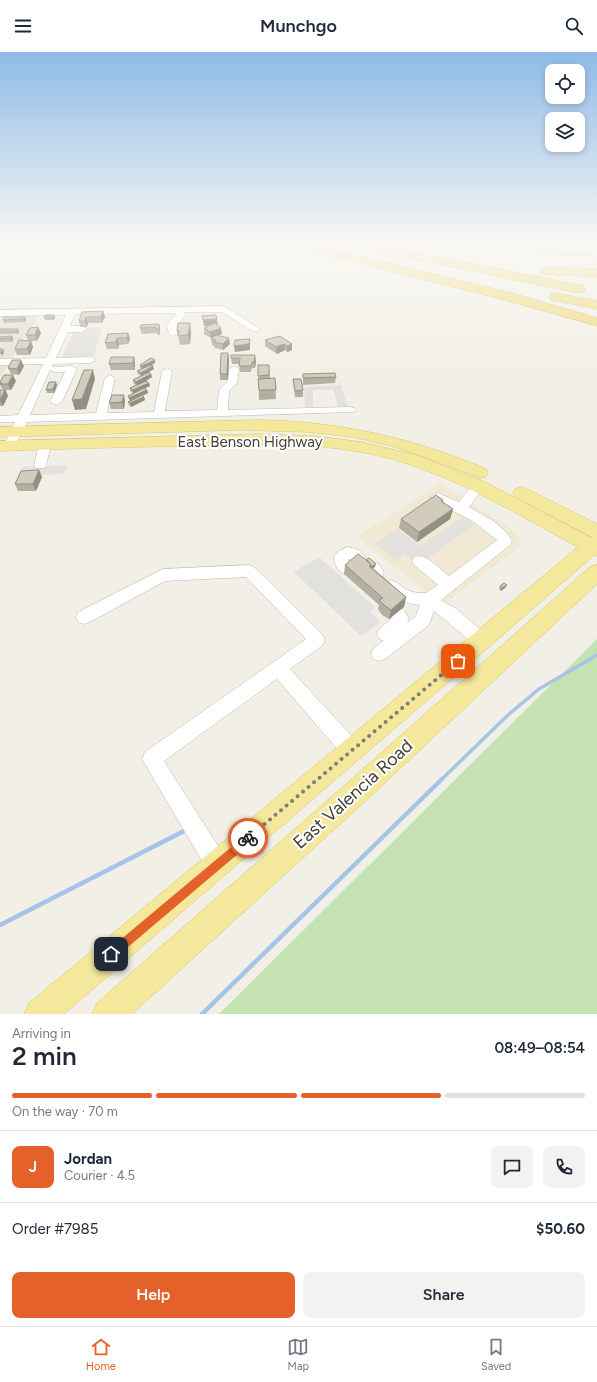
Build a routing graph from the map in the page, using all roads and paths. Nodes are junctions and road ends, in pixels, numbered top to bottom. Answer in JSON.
{"nodes":[{"id":1,"x":480,"y":289,"type":"edge"},
{"id":2,"x":518,"y":289,"type":"edge"},
{"id":3,"x":582,"y":289,"type":"edge"},
{"id":4,"x":588,"y":290,"type":"dead end"},
{"id":5,"x":597,"y":305,"type":"edge"},
{"id":6,"x":152,"y":310,"type":"junction"},
{"id":7,"x":179,"y":310,"type":"junction"},
{"id":8,"x":72,"y":312,"type":"junction"},
{"id":9,"x":3,"y":313,"type":"edge"},
{"id":10,"x":150,"y":320,"type":"dead end"},
{"id":11,"x":0,"y":321,"type":"edge"},
{"id":12,"x":597,"y":322,"type":"edge"},
{"id":13,"x":64,"y":329,"type":"junction"},
{"id":14,"x":82,"y":329,"type":"dead end"},
{"id":15,"x":256,"y":329,"type":"dead end"},
{"id":16,"x":173,"y":333,"type":"dead end"},
{"id":17,"x":91,"y":360,"type":"dead end"},
{"id":18,"x":0,"y":362,"type":"edge"},
{"id":19,"x":47,"y":365,"type":"junction"},
{"id":20,"x":234,"y":369,"type":"dead end"},
{"id":21,"x":167,"y":371,"type":"dead end"},
{"id":22,"x":110,"y":378,"type":"dead end"},
{"id":23,"x":56,"y":402,"type":"dead end"},
{"id":24,"x":350,"y":410,"type":"dead end"},
{"id":25,"x":222,"y":413,"type":"junction"},
{"id":26,"x":159,"y":415,"type":"junction"},
{"id":27,"x":102,"y":416,"type":"junction"},
{"id":28,"x":0,"y":419,"type":"edge"},
{"id":29,"x":0,"y":432,"type":"edge"},
{"id":30,"x":12,"y":435,"type":"edge"},
{"id":31,"x":45,"y":444,"type":"junction"},
{"id":32,"x":40,"y":464,"type":"dead end"},
{"id":33,"x":479,"y":486,"type":"junction"},
{"id":34,"x":438,"y":498,"type":"edge"},
{"id":35,"x":461,"y":508,"type":"junction"},
{"id":36,"x":596,"y":542,"type":"edge"},
{"id":37,"x":419,"y":561,"type":"dead end"},
{"id":38,"x":349,"y":571,"type":"edge"},
{"id":39,"x":597,"y":572,"type":"edge"},
{"id":40,"x":449,"y":585,"type":"junction"},
{"id":41,"x":429,"y":600,"type":"junction"},
{"id":42,"x":396,"y":612,"type":"edge"},
{"id":43,"x":84,"y":617,"type":"dead end"},
{"id":44,"x":385,"y":634,"type":"dead end"},
{"id":45,"x":482,"y":641,"type":"junction"},
{"id":46,"x":379,"y":654,"type":"dead end"},
{"id":47,"x":278,"y":668,"type":"junction"},
{"id":48,"x":352,"y":751,"type":"junction"},
{"id":49,"x":217,"y":865,"type":"junction"},
{"id":50,"x":40,"y":1014,"type":"edge"},
{"id":51,"x":108,"y":1014,"type":"edge"}],
"edges":[{"from":1,"to":12,"type":"highway"},
{"from":2,"to":5,"type":"highway"},
{"from":3,"to":4,"type":"highway"},
{"from":6,"to":7,"type":"street"},
{"from":6,"to":8,"type":"street"},
{"from":6,"to":10,"type":"street"},
{"from":7,"to":15,"type":"street"},
{"from":7,"to":16,"type":"street"},
{"from":8,"to":9,"type":"street"},
{"from":8,"to":13,"type":"street"},
{"from":9,"to":11,"type":"street"},
{"from":13,"to":14,"type":"street"},
{"from":13,"to":19,"type":"street"},
{"from":17,"to":19,"type":"street"},
{"from":18,"to":19,"type":"street"},
{"from":19,"to":23,"type":"street"},
{"from":19,"to":30,"type":"street"},
{"from":20,"to":25,"type":"street"},
{"from":21,"to":26,"type":"street"},
{"from":22,"to":27,"type":"street"},
{"from":24,"to":25,"type":"street","name":"East Benson Highway"},
{"from":25,"to":26,"type":"street","name":"East Benson Highway"},
{"from":26,"to":27,"type":"street","name":"East Benson Highway"},
{"from":27,"to":30,"type":"street","name":"East Benson Highway"},
{"from":28,"to":30,"type":"street"},
{"from":29,"to":30,"type":"main road","name":"East Benson Highway"},
{"from":30,"to":31,"type":"main road","name":"East Benson Highway"},
{"from":30,"to":36,"type":"main road","name":"East Benson Highway"},
{"from":31,"to":32,"type":"street"},
{"from":31,"to":33,"type":"main road","name":"East Benson Highway"},
{"from":33,"to":35,"type":"street"},
{"from":33,"to":36,"type":"main road","name":"East Benson Highway"},
{"from":34,"to":35,"type":"street"},
{"from":35,"to":40,"type":"street"},
{"from":36,"to":45,"type":"main road","name":"East Valencia Road"},
{"from":37,"to":40,"type":"street"},
{"from":38,"to":41,"type":"street"},
{"from":39,"to":51,"type":"main road","name":"East Valencia Road"},
{"from":40,"to":41,"type":"street"},
{"from":41,"to":45,"type":"street"},
{"from":41,"to":46,"type":"street"},
{"from":42,"to":44,"type":"street"},
{"from":43,"to":47,"type":"street"},
{"from":45,"to":48,"type":"main road","name":"East Valencia Road"},
{"from":47,"to":48,"type":"street"},
{"from":47,"to":49,"type":"street"},
{"from":48,"to":49,"type":"main road","name":"East Valencia Road"},
{"from":49,"to":50,"type":"main road","name":"East Valencia Road"}]}
